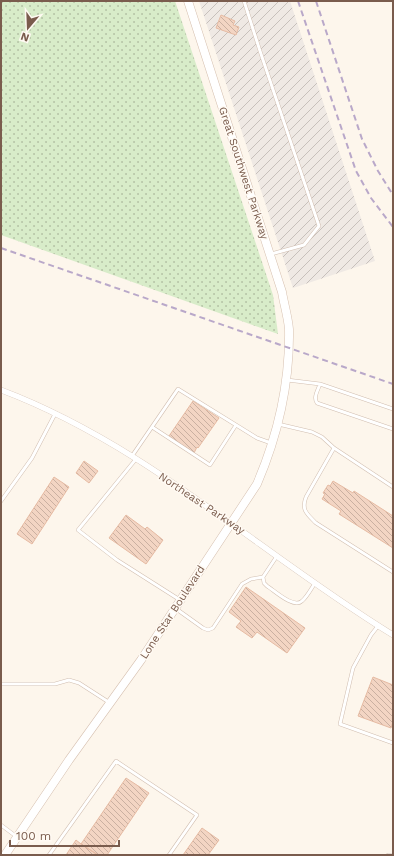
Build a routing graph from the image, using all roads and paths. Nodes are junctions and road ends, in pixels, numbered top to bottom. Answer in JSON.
{"nodes":[{"id":1,"x":188,"y":1,"type":"edge"},
{"id":2,"x":244,"y":1,"type":"edge"},
{"id":3,"x":270,"y":254,"type":"junction"},
{"id":4,"x":288,"y":348,"type":"joint"},
{"id":5,"x":287,"y":380,"type":"junction"},
{"id":6,"x":320,"y":384,"type":"junction"},
{"id":7,"x":1,"y":390,"type":"edge"},
{"id":8,"x":393,"y":409,"type":"edge"},
{"id":9,"x":55,"y":414,"type":"junction"},
{"id":10,"x":278,"y":424,"type":"junction"},
{"id":11,"x":236,"y":425,"type":"junction"},
{"id":12,"x":152,"y":427,"type":"junction"},
{"id":13,"x":393,"y":429,"type":"edge"},
{"id":14,"x":272,"y":443,"type":"junction"},
{"id":15,"x":334,"y":448,"type":"junction"},
{"id":16,"x":134,"y":458,"type":"junction"},
{"id":17,"x":393,"y":487,"type":"edge"},
{"id":18,"x":1,"y":500,"type":"edge"},
{"id":19,"x":232,"y":523,"type":"junction"},
{"id":20,"x":277,"y":556,"type":"junction"},
{"id":21,"x":393,"y":572,"type":"edge"},
{"id":22,"x":263,"y":577,"type":"junction"},
{"id":23,"x":315,"y":583,"type":"junction"},
{"id":24,"x":180,"y":600,"type":"junction"},
{"id":25,"x":175,"y":608,"type":"junction"},
{"id":26,"x":378,"y":626,"type":"junction"},
{"id":27,"x":393,"y":635,"type":"edge"},
{"id":28,"x":1,"y":684,"type":"edge"},
{"id":29,"x":110,"y":703,"type":"junction"},
{"id":30,"x":393,"y":743,"type":"edge"},
{"id":31,"x":1,"y":825,"type":"edge"},
{"id":32,"x":17,"y":837,"type":"junction"},
{"id":33,"x":5,"y":855,"type":"edge"},
{"id":34,"x":49,"y":855,"type":"edge"},
{"id":35,"x":169,"y":855,"type":"edge"},
{"id":36,"x":388,"y":855,"type":"edge"},
{"id":37,"x":393,"y":855,"type":"edge"}],
"edges":[{"from":1,"to":3,"type":"street","name":"Great Southwest Parkway"},
{"from":2,"to":3,"type":"lane"},
{"from":3,"to":4,"type":"street","name":"Great Southwest Parkway"},
{"from":4,"to":5,"type":"street","name":"Lone Star Boulevard"},
{"from":5,"to":6,"type":"lane"},
{"from":5,"to":10,"type":"street","name":"Lone Star Boulevard"},
{"from":6,"to":8,"type":"lane"},
{"from":6,"to":13,"type":"lane"},
{"from":7,"to":9,"type":"street","name":"Northeast Parkway"},
{"from":9,"to":16,"type":"street","name":"Northeast Parkway"},
{"from":9,"to":18,"type":"lane"},
{"from":10,"to":14,"type":"street","name":"Lone Star Boulevard"},
{"from":10,"to":15,"type":"lane"},
{"from":11,"to":12,"type":"lane"},
{"from":11,"to":12,"type":"lane"},
{"from":11,"to":14,"type":"lane"},
{"from":12,"to":16,"type":"lane"},
{"from":14,"to":19,"type":"street","name":"Lone Star Boulevard"},
{"from":15,"to":17,"type":"lane"},
{"from":15,"to":21,"type":"lane"},
{"from":16,"to":19,"type":"street","name":"Northeast Parkway"},
{"from":16,"to":24,"type":"lane"},
{"from":19,"to":20,"type":"street","name":"Northeast Parkway"},
{"from":19,"to":24,"type":"street","name":"Lone Star Boulevard"},
{"from":20,"to":22,"type":"lane"},
{"from":20,"to":23,"type":"street","name":"Northeast Parkway"},
{"from":22,"to":23,"type":"lane"},
{"from":22,"to":25,"type":"lane"},
{"from":23,"to":26,"type":"street","name":"Northeast Parkway"},
{"from":24,"to":25,"type":"street","name":"Lone Star Boulevard"},
{"from":25,"to":29,"type":"street","name":"Lone Star Boulevard"},
{"from":26,"to":27,"type":"street","name":"Northeast Parkway"},
{"from":26,"to":30,"type":"lane"},
{"from":28,"to":29,"type":"lane"},
{"from":29,"to":32,"type":"street","name":"Lone Star Boulevard"},
{"from":31,"to":32,"type":"lane"},
{"from":32,"to":33,"type":"street","name":"Lone Star Boulevard"},
{"from":34,"to":35,"type":"lane"},
{"from":36,"to":37,"type":"lane"}]}
